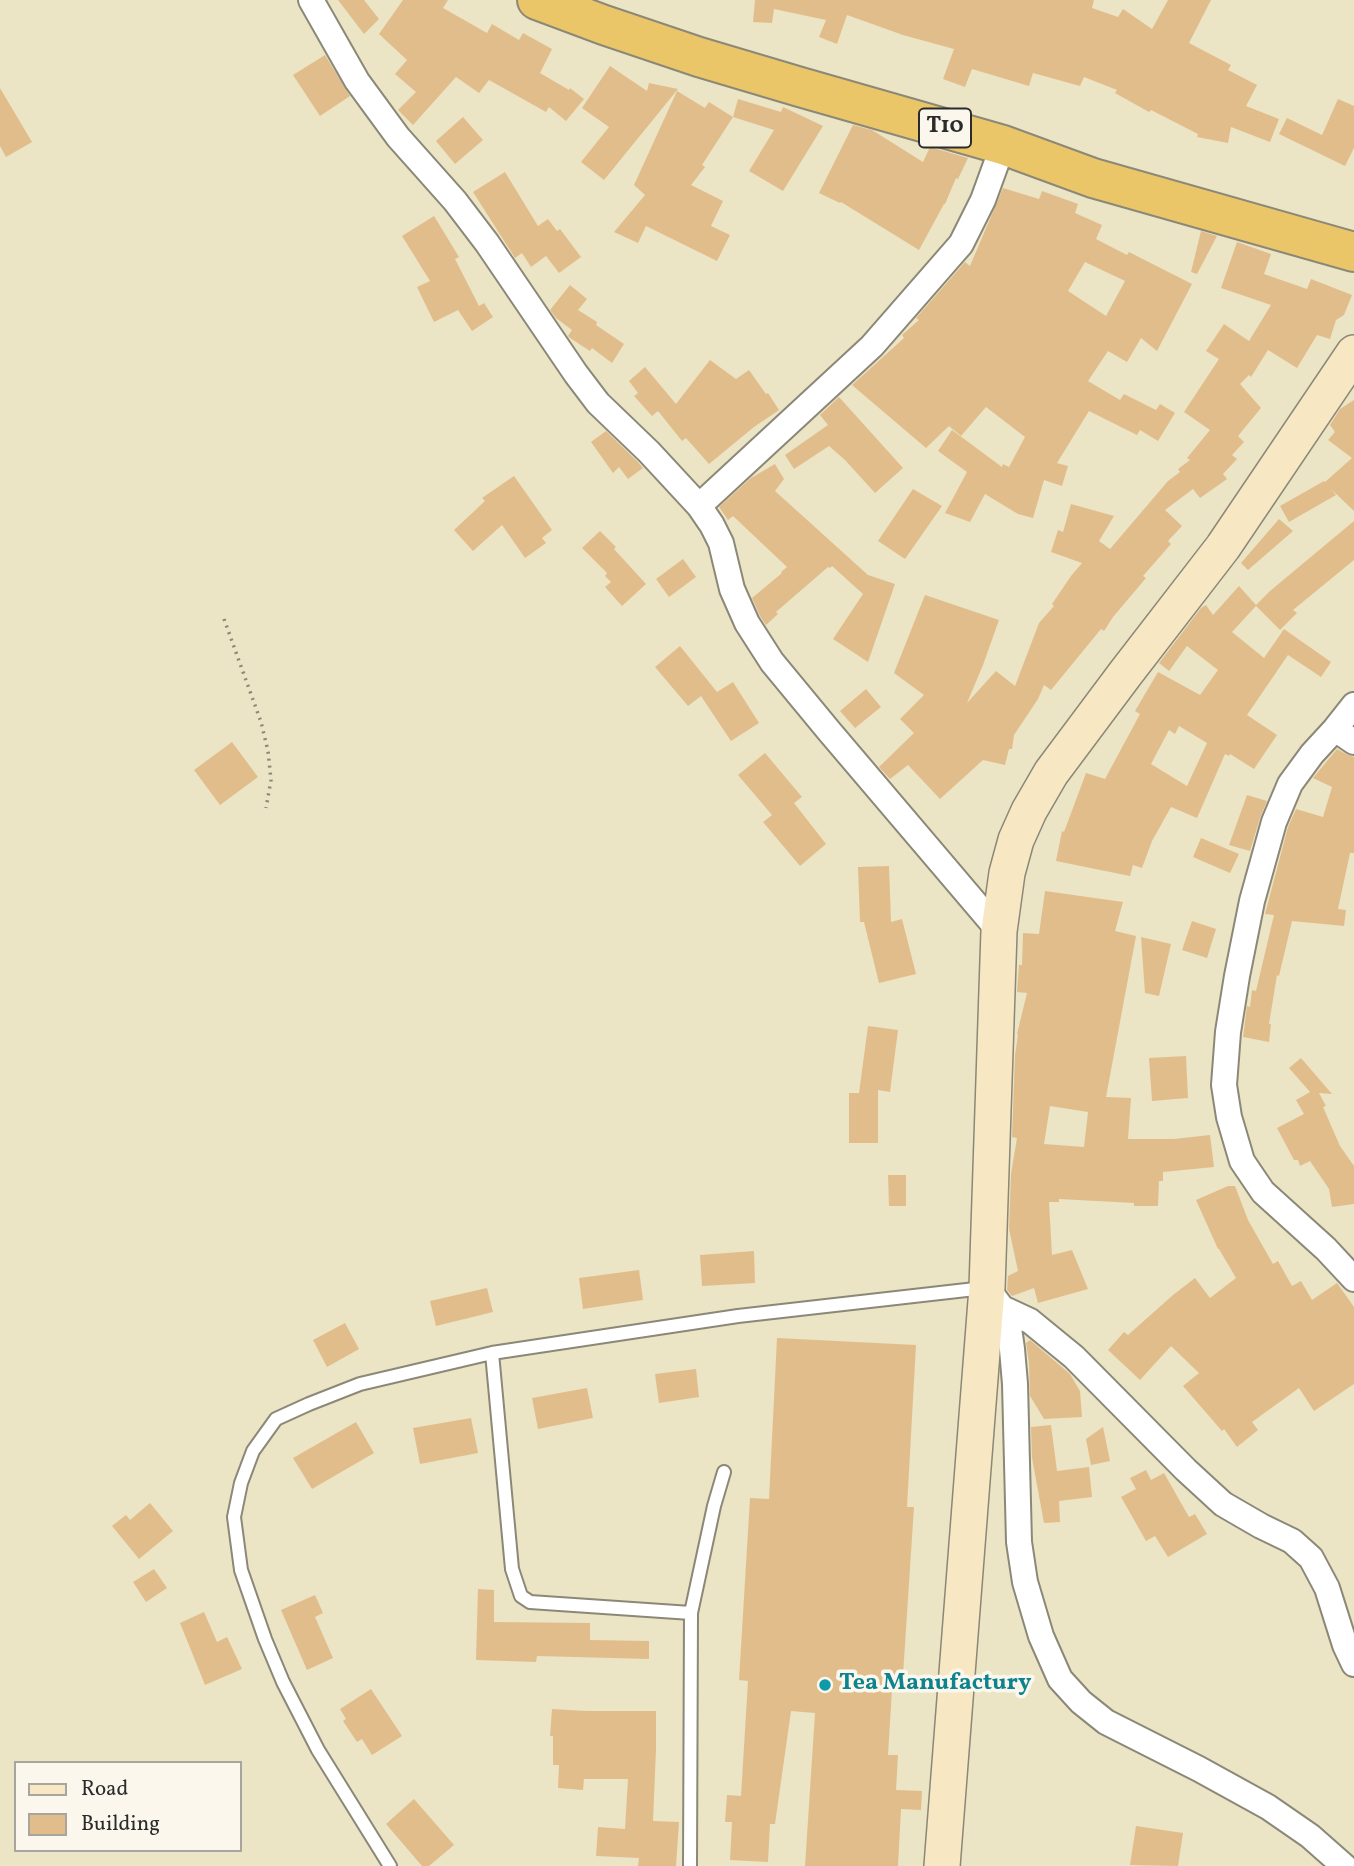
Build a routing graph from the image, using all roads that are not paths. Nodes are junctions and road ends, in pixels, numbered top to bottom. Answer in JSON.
{"nodes":[{"id":1,"x":311,"y":0,"type":"edge"},
{"id":2,"x":537,"y":0,"type":"edge"},
{"id":3,"x":1003,"y":145,"type":"junction"},
{"id":4,"x":1354,"y":252,"type":"edge"},
{"id":5,"x":1354,"y":353,"type":"edge"},
{"id":6,"x":699,"y":506,"type":"junction"},
{"id":7,"x":1354,"y":705,"type":"edge"},
{"id":8,"x":1344,"y":736,"type":"edge"},
{"id":9,"x":999,"y":931,"type":"junction"},
{"id":10,"x":1354,"y":1279,"type":"edge"},
{"id":11,"x":995,"y":1298,"type":"junction"},
{"id":12,"x":492,"y":1353,"type":"junction"},
{"id":13,"x":724,"y":1472,"type":"dead end"},
{"id":14,"x":691,"y":1613,"type":"junction"},
{"id":15,"x":1354,"y":1664,"type":"edge"},
{"id":16,"x":390,"y":1866,"type":"edge"},
{"id":17,"x":690,"y":1866,"type":"edge"},
{"id":18,"x":942,"y":1866,"type":"edge"},
{"id":19,"x":1344,"y":1866,"type":"edge"}],
"edges":[{"from":1,"to":6,"type":"street"},
{"from":2,"to":3,"type":"highway","number":"T10"},
{"from":3,"to":4,"type":"highway","number":"T10"},
{"from":3,"to":6,"type":"street"},
{"from":5,"to":9,"type":"street"},
{"from":6,"to":9,"type":"street"},
{"from":7,"to":8,"type":"street"},
{"from":8,"to":10,"type":"street"},
{"from":9,"to":11,"type":"street"},
{"from":11,"to":12,"type":"lane"},
{"from":11,"to":15,"type":"street"},
{"from":11,"to":18,"type":"street"},
{"from":11,"to":19,"type":"street"},
{"from":12,"to":14,"type":"lane"},
{"from":12,"to":16,"type":"lane"},
{"from":13,"to":14,"type":"lane"},
{"from":14,"to":17,"type":"lane"}]}
